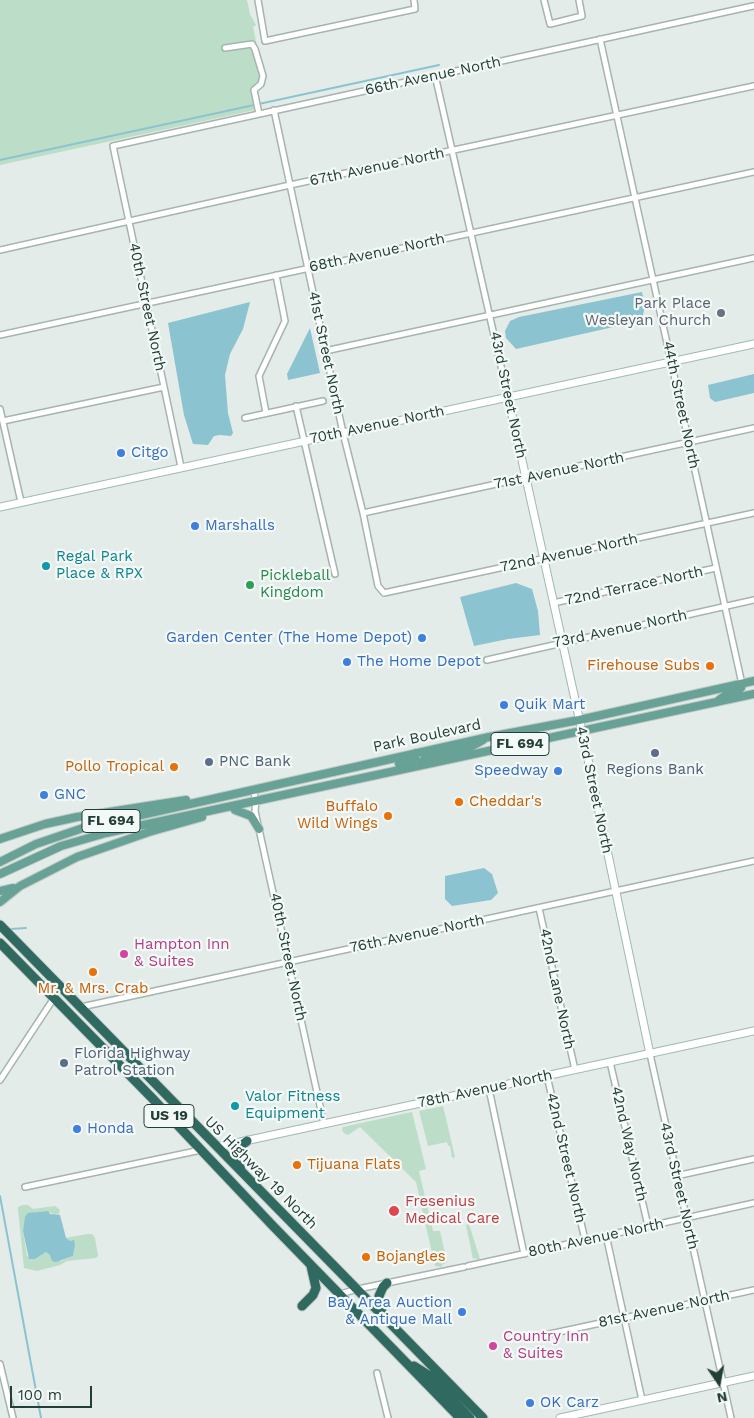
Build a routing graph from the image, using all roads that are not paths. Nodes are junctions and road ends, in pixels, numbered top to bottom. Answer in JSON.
{"nodes":[{"id":1,"x":258,"y":0,"type":"edge"},
{"id":2,"x":414,"y":0,"type":"edge"},
{"id":3,"x":544,"y":0,"type":"edge"},
{"id":4,"x":580,"y":0,"type":"edge"},
{"id":5,"x":753,"y":6,"type":"dead end"},
{"id":6,"x":600,"y":39,"type":"junction"},
{"id":7,"x":225,"y":48,"type":"dead end"},
{"id":8,"x":435,"y":75,"type":"junction"},
{"id":9,"x":754,"y":86,"type":"edge"},
{"id":10,"x":274,"y":110,"type":"junction"},
{"id":11,"x":258,"y":111,"type":"junction"},
{"id":12,"x":617,"y":115,"type":"junction"},
{"id":13,"x":113,"y":146,"type":"joint"},
{"id":14,"x":452,"y":151,"type":"junction"},
{"id":15,"x":754,"y":172,"type":"edge"},
{"id":16,"x":290,"y":185,"type":"junction"},
{"id":17,"x":636,"y":197,"type":"junction"},
{"id":18,"x":129,"y":221,"type":"junction"},
{"id":19,"x":471,"y":233,"type":"junction"},
{"id":20,"x":0,"y":250,"type":"edge"},
{"id":21,"x":754,"y":258,"type":"edge"},
{"id":22,"x":308,"y":268,"type":"junction"},
{"id":23,"x":276,"y":275,"type":"junction"},
{"id":24,"x":654,"y":279,"type":"junction"},
{"id":25,"x":146,"y":303,"type":"junction"},
{"id":26,"x":490,"y":315,"type":"junction"},
{"id":27,"x":0,"y":335,"type":"edge"},
{"id":28,"x":754,"y":344,"type":"edge"},
{"id":29,"x":326,"y":350,"type":"junction"},
{"id":30,"x":672,"y":362,"type":"junction"},
{"id":31,"x":164,"y":387,"type":"junction"},
{"id":32,"x":508,"y":397,"type":"junction"},
{"id":33,"x":323,"y":401,"type":"dead end"},
{"id":34,"x":296,"y":406,"type":"junction"},
{"id":35,"x":0,"y":409,"type":"edge"},
{"id":36,"x":266,"y":413,"type":"junction"},
{"id":37,"x":245,"y":418,"type":"dead end"},
{"id":38,"x":3,"y":421,"type":"junction"},
{"id":39,"x":754,"y":428,"type":"edge"},
{"id":40,"x":343,"y":432,"type":"junction"},
{"id":41,"x":305,"y":441,"type":"junction"},
{"id":42,"x":689,"y":442,"type":"junction"},
{"id":43,"x":181,"y":468,"type":"junction"},
{"id":44,"x":526,"y":479,"type":"junction"},
{"id":45,"x":21,"y":502,"type":"junction"},
{"id":46,"x":0,"y":507,"type":"edge"},
{"id":47,"x":363,"y":513,"type":"junction"},
{"id":48,"x":754,"y":513,"type":"edge"},
{"id":49,"x":706,"y":523,"type":"junction"},
{"id":50,"x":543,"y":559,"type":"junction"},
{"id":51,"x":716,"y":568,"type":"junction"},
{"id":52,"x":335,"y":574,"type":"dead end"},
{"id":53,"x":384,"y":593,"type":"joint"},
{"id":54,"x":754,"y":600,"type":"edge"},
{"id":55,"x":553,"y":603,"type":"junction"},
{"id":56,"x":724,"y":606,"type":"junction"},
{"id":57,"x":561,"y":642,"type":"junction"},
{"id":58,"x":487,"y":660,"type":"dead end"},
{"id":59,"x":754,"y":681,"type":"edge"},
{"id":60,"x":742,"y":684,"type":"junction"},
{"id":61,"x":754,"y":694,"type":"edge"},
{"id":62,"x":717,"y":702,"type":"junction"},
{"id":63,"x":579,"y":720,"type":"junction"},
{"id":64,"x":582,"y":731,"type":"junction"},
{"id":65,"x":489,"y":737,"type":"junction"},
{"id":66,"x":416,"y":753,"type":"junction"},
{"id":67,"x":421,"y":765,"type":"junction"},
{"id":68,"x":328,"y":785,"type":"junction"},
{"id":69,"x":253,"y":789,"type":"junction"},
{"id":70,"x":228,"y":795,"type":"junction"},
{"id":71,"x":256,"y":801,"type":"junction"},
{"id":72,"x":235,"y":810,"type":"junction"},
{"id":73,"x":259,"y":829,"type":"junction"},
{"id":74,"x":0,"y":839,"type":"edge"},
{"id":75,"x":754,"y":861,"type":"edge"},
{"id":76,"x":0,"y":862,"type":"edge"},
{"id":77,"x":4,"y":872,"type":"edge"},
{"id":78,"x":20,"y":886,"type":"junction"},
{"id":79,"x":0,"y":891,"type":"edge"},
{"id":80,"x":615,"y":891,"type":"junction"},
{"id":81,"x":0,"y":902,"type":"edge"},
{"id":82,"x":539,"y":908,"type":"junction"},
{"id":83,"x":0,"y":925,"type":"edge"},
{"id":84,"x":0,"y":943,"type":"edge"},
{"id":85,"x":289,"y":962,"type":"junction"},
{"id":86,"x":54,"y":998,"type":"junction"},
{"id":87,"x":80,"y":1007,"type":"junction"},
{"id":88,"x":754,"y":1031,"type":"edge"},
{"id":89,"x":650,"y":1054,"type":"junction"},
{"id":90,"x":610,"y":1062,"type":"junction"},
{"id":91,"x":574,"y":1070,"type":"junction"},
{"id":92,"x":548,"y":1076,"type":"junction"},
{"id":93,"x":0,"y":1080,"type":"edge"},
{"id":94,"x":489,"y":1089,"type":"junction"},
{"id":95,"x":152,"y":1098,"type":"junction"},
{"id":96,"x":324,"y":1124,"type":"junction"},
{"id":97,"x":247,"y":1140,"type":"junction"},
{"id":98,"x":217,"y":1147,"type":"junction"},
{"id":99,"x":201,"y":1150,"type":"junction"},
{"id":100,"x":754,"y":1159,"type":"edge"},
{"id":101,"x":234,"y":1164,"type":"junction"},
{"id":102,"x":241,"y":1172,"type":"junction"},
{"id":103,"x":676,"y":1176,"type":"junction"},
{"id":104,"x":25,"y":1188,"type":"dead end"},
{"id":105,"x":754,"y":1203,"type":"edge"},
{"id":106,"x":687,"y":1218,"type":"junction"},
{"id":107,"x":648,"y":1226,"type":"junction"},
{"id":108,"x":606,"y":1235,"type":"junction"},
{"id":109,"x":585,"y":1240,"type":"junction"},
{"id":110,"x":524,"y":1254,"type":"junction"},
{"id":111,"x":310,"y":1264,"type":"junction"},
{"id":112,"x":387,"y":1283,"type":"junction"},
{"id":113,"x":358,"y":1289,"type":"junction"},
{"id":114,"x":754,"y":1290,"type":"edge"},
{"id":115,"x":340,"y":1295,"type":"junction"},
{"id":116,"x":705,"y":1301,"type":"junction"},
{"id":117,"x":302,"y":1306,"type":"dead end"},
{"id":118,"x":383,"y":1316,"type":"junction"},
{"id":119,"x":624,"y":1318,"type":"junction"},
{"id":120,"x":545,"y":1335,"type":"dead end"},
{"id":121,"x":401,"y":1358,"type":"junction"},
{"id":122,"x":0,"y":1364,"type":"edge"},
{"id":123,"x":377,"y":1373,"type":"dead end"},
{"id":124,"x":754,"y":1376,"type":"edge"},
{"id":125,"x":2,"y":1380,"type":"edge"},
{"id":126,"x":723,"y":1383,"type":"junction"},
{"id":127,"x":642,"y":1400,"type":"junction"},
{"id":128,"x":12,"y":1418,"type":"edge"},
{"id":129,"x":388,"y":1418,"type":"edge"},
{"id":130,"x":460,"y":1418,"type":"edge"},
{"id":131,"x":470,"y":1418,"type":"edge"},
{"id":132,"x":483,"y":1418,"type":"edge"},
{"id":133,"x":560,"y":1418,"type":"edge"},
{"id":134,"x":731,"y":1418,"type":"edge"}],
"edges":[{"from":1,"to":2,"type":"street"},
{"from":3,"to":4,"type":"street"},
{"from":5,"to":6,"type":"street","name":"66th Avenue North"},
{"from":6,"to":8,"type":"street","name":"66th Avenue North"},
{"from":6,"to":12,"type":"street","name":"44th Street North"},
{"from":7,"to":11,"type":"street"},
{"from":8,"to":10,"type":"street","name":"66th Avenue North"},
{"from":8,"to":14,"type":"street","name":"43rd Street North"},
{"from":9,"to":12,"type":"street","name":"67th Avenue North"},
{"from":10,"to":11,"type":"street","name":"66th Avenue North"},
{"from":10,"to":16,"type":"street","name":"41st Street North"},
{"from":11,"to":13,"type":"street","name":"66th Avenue North"},
{"from":12,"to":14,"type":"street","name":"67th Avenue North"},
{"from":12,"to":17,"type":"street","name":"44th Street North"},
{"from":13,"to":18,"type":"street","name":"40th Street North"},
{"from":14,"to":16,"type":"street","name":"67th Avenue North"},
{"from":14,"to":19,"type":"street","name":"43rd Street North"},
{"from":15,"to":17,"type":"street","name":"68th Avenue North"},
{"from":16,"to":18,"type":"street","name":"67th Avenue North"},
{"from":16,"to":22,"type":"street","name":"41st Street North"},
{"from":17,"to":19,"type":"street","name":"68th Avenue North"},
{"from":17,"to":24,"type":"street","name":"44th Street North"},
{"from":18,"to":20,"type":"street","name":"67th Avenue North"},
{"from":18,"to":25,"type":"street","name":"40th Street North"},
{"from":19,"to":22,"type":"street","name":"68th Avenue North"},
{"from":19,"to":26,"type":"street","name":"43rd Street North"},
{"from":21,"to":24,"type":"street"},
{"from":22,"to":23,"type":"street","name":"68th Avenue North"},
{"from":22,"to":29,"type":"street","name":"41st Street North"},
{"from":23,"to":25,"type":"street","name":"68th Avenue North"},
{"from":23,"to":36,"type":"street"},
{"from":24,"to":26,"type":"street"},
{"from":24,"to":30,"type":"street","name":"44th Street North"},
{"from":25,"to":27,"type":"street","name":"68th Avenue North"},
{"from":25,"to":31,"type":"street","name":"40th Street North"},
{"from":26,"to":29,"type":"street"},
{"from":26,"to":32,"type":"street","name":"43rd Street North"},
{"from":28,"to":30,"type":"street","name":"70th Avenue North"},
{"from":29,"to":40,"type":"street","name":"41st Street North"},
{"from":30,"to":32,"type":"street","name":"70th Avenue North"},
{"from":30,"to":42,"type":"street","name":"44th Street North"},
{"from":31,"to":38,"type":"street"},
{"from":31,"to":43,"type":"street","name":"40th Street North"},
{"from":32,"to":40,"type":"street","name":"70th Avenue North"},
{"from":32,"to":44,"type":"street","name":"43rd Street North"},
{"from":33,"to":34,"type":"street"},
{"from":34,"to":36,"type":"street"},
{"from":34,"to":41,"type":"street"},
{"from":35,"to":38,"type":"street"},
{"from":36,"to":37,"type":"street"},
{"from":38,"to":45,"type":"street"},
{"from":39,"to":42,"type":"street","name":"71st Avenue North"},
{"from":40,"to":41,"type":"street","name":"70th Avenue North"},
{"from":40,"to":47,"type":"street","name":"41st Street North"},
{"from":41,"to":43,"type":"street","name":"70th Avenue North"},
{"from":41,"to":52,"type":"street"},
{"from":42,"to":44,"type":"street","name":"71st Avenue North"},
{"from":42,"to":49,"type":"street","name":"44th Street North"},
{"from":43,"to":45,"type":"street","name":"70th Avenue North"},
{"from":44,"to":47,"type":"street","name":"71st Avenue North"},
{"from":44,"to":50,"type":"street","name":"43rd Street North"},
{"from":45,"to":46,"type":"street","name":"70th Avenue North"},
{"from":47,"to":53,"type":"street","name":"41st Street North"},
{"from":48,"to":49,"type":"street","name":"72nd Avenue North"},
{"from":49,"to":50,"type":"street","name":"72nd Avenue North"},
{"from":49,"to":51,"type":"street","name":"44th Street North"},
{"from":50,"to":53,"type":"street","name":"72nd Avenue North"},
{"from":50,"to":55,"type":"street","name":"43rd Street North"},
{"from":51,"to":55,"type":"street","name":"72nd Terrace North"},
{"from":51,"to":56,"type":"street","name":"44th Street North"},
{"from":54,"to":56,"type":"street","name":"73rd Avenue North"},
{"from":55,"to":57,"type":"street","name":"43rd Street North"},
{"from":56,"to":57,"type":"street","name":"73rd Avenue North"},
{"from":56,"to":60,"type":"street","name":"44th Street North"},
{"from":57,"to":58,"type":"street","name":"73rd Avenue North"},
{"from":57,"to":63,"type":"street","name":"43rd Street North"},
{"from":59,"to":60,"type":"main road","name":"Park Boulevard","number":"FL 694"},
{"from":60,"to":62,"type":"main road"},
{"from":60,"to":63,"type":"main road","name":"Park Boulevard","number":"FL 694"},
{"from":61,"to":62,"type":"main road","name":"Park Boulevard","number":"FL 694"},
{"from":62,"to":64,"type":"main road","name":"Park Boulevard","number":"FL 694"},
{"from":63,"to":64,"type":"street","name":"43rd Street North"},
{"from":63,"to":65,"type":"main road","name":"Park Boulevard","number":"FL 694"},
{"from":64,"to":67,"type":"main road","name":"Park Boulevard","number":"FL 694"},
{"from":64,"to":80,"type":"street","name":"43rd Street North"},
{"from":65,"to":66,"type":"main road","name":"Park Boulevard","number":"FL 694"},
{"from":65,"to":67,"type":"main road"},
{"from":66,"to":68,"type":"main road"},
{"from":66,"to":69,"type":"main road","name":"Park Boulevard","number":"FL 694"},
{"from":67,"to":68,"type":"main road","name":"Park Boulevard","number":"FL 694"},
{"from":68,"to":71,"type":"main road","name":"Park Boulevard","number":"FL 694"},
{"from":69,"to":70,"type":"main road","number":"FL 694"},
{"from":69,"to":71,"type":"street","name":"40th Street North"},
{"from":70,"to":74,"type":"main road"},
{"from":70,"to":76,"type":"main road","number":"FL 694"},
{"from":71,"to":72,"type":"main road"},
{"from":71,"to":73,"type":"street","name":"40th Street North"},
{"from":71,"to":77,"type":"main road","number":"FL 694"},
{"from":72,"to":73,"type":"main road"},
{"from":72,"to":78,"type":"main road"},
{"from":73,"to":85,"type":"street","name":"40th Street North"},
{"from":75,"to":80,"type":"street","name":"76th Avenue North"},
{"from":78,"to":79,"type":"main road"},
{"from":78,"to":81,"type":"main road"},
{"from":80,"to":82,"type":"street","name":"76th Avenue North"},
{"from":80,"to":89,"type":"street","name":"43rd Street North"},
{"from":82,"to":85,"type":"street","name":"76th Avenue North"},
{"from":82,"to":91,"type":"street","name":"42nd Lane North"},
{"from":83,"to":87,"type":"highway","name":"US Highway 19 North","number":"US 19"},
{"from":84,"to":86,"type":"highway","name":"US Highway 19 North","number":"US 19"},
{"from":85,"to":87,"type":"street","name":"76th Avenue North"},
{"from":85,"to":96,"type":"street","name":"40th Street North"},
{"from":86,"to":93,"type":"street"},
{"from":86,"to":95,"type":"highway","name":"US Highway 19 North","number":"US 19"},
{"from":87,"to":98,"type":"highway","name":"US Highway 19 North","number":"US 19"},
{"from":88,"to":89,"type":"street","name":"78th Avenue North"},
{"from":89,"to":90,"type":"street","name":"78th Avenue North"},
{"from":89,"to":103,"type":"street","name":"43rd Street North"},
{"from":90,"to":91,"type":"street","name":"78th Avenue North"},
{"from":90,"to":107,"type":"street","name":"42nd Way North"},
{"from":91,"to":92,"type":"street","name":"78th Avenue North"},
{"from":92,"to":94,"type":"street","name":"78th Avenue North"},
{"from":92,"to":109,"type":"street","name":"42nd Street North"},
{"from":94,"to":96,"type":"street","name":"78th Avenue North"},
{"from":94,"to":110,"type":"street"},
{"from":95,"to":98,"type":"highway"},
{"from":95,"to":99,"type":"highway","name":"US Highway 19 North","number":"US 19"},
{"from":96,"to":97,"type":"street","name":"78th Avenue North"},
{"from":97,"to":98,"type":"street","name":"78th Avenue North"},
{"from":97,"to":102,"type":"highway"},
{"from":98,"to":101,"type":"highway","name":"US Highway 19 North","number":"US 19"},
{"from":99,"to":101,"type":"highway"},
{"from":99,"to":104,"type":"street"},
{"from":99,"to":111,"type":"highway","name":"US Highway 19 North","number":"US 19"},
{"from":100,"to":103,"type":"street"},
{"from":101,"to":102,"type":"highway","name":"US Highway 19 North","number":"US 19"},
{"from":102,"to":113,"type":"highway","name":"US Highway 19 North","number":"US 19"},
{"from":103,"to":106,"type":"street","name":"43rd Street North"},
{"from":105,"to":106,"type":"street","name":"80th Avenue North"},
{"from":106,"to":107,"type":"street","name":"80th Avenue North"},
{"from":106,"to":116,"type":"street","name":"43rd Street North"},
{"from":107,"to":108,"type":"street","name":"80th Avenue North"},
{"from":108,"to":109,"type":"street","name":"80th Avenue North"},
{"from":108,"to":119,"type":"street","name":"42nd Street North"},
{"from":109,"to":110,"type":"street","name":"80th Avenue North"},
{"from":110,"to":112,"type":"street","name":"80th Avenue North"},
{"from":111,"to":115,"type":"highway","name":"US Highway 19 North","number":"US 19"},
{"from":111,"to":117,"type":"highway"},
{"from":112,"to":113,"type":"street","name":"80th Avenue North"},
{"from":112,"to":118,"type":"highway"},
{"from":113,"to":115,"type":"street","name":"80th Avenue North"},
{"from":113,"to":118,"type":"highway","name":"US Highway 19 North","number":"US 19"},
{"from":114,"to":116,"type":"street","name":"81st Avenue North"},
{"from":115,"to":121,"type":"highway","name":"US Highway 19 North","number":"US 19"},
{"from":116,"to":119,"type":"street","name":"81st Avenue North"},
{"from":116,"to":126,"type":"street","name":"43rd Street North"},
{"from":118,"to":132,"type":"highway","name":"US Highway 19 North","number":"US 19"},
{"from":119,"to":120,"type":"street","name":"81st Avenue North"},
{"from":119,"to":127,"type":"street","name":"42nd Street North"},
{"from":121,"to":130,"type":"highway","name":"US Highway 19 North","number":"US 19"},
{"from":121,"to":131,"type":"highway"},
{"from":122,"to":125,"type":"street"},
{"from":123,"to":129,"type":"street"},
{"from":124,"to":126,"type":"street"},
{"from":125,"to":128,"type":"street"},
{"from":126,"to":127,"type":"street"},
{"from":126,"to":134,"type":"street","name":"43rd Street North"},
{"from":127,"to":133,"type":"street"}]}
